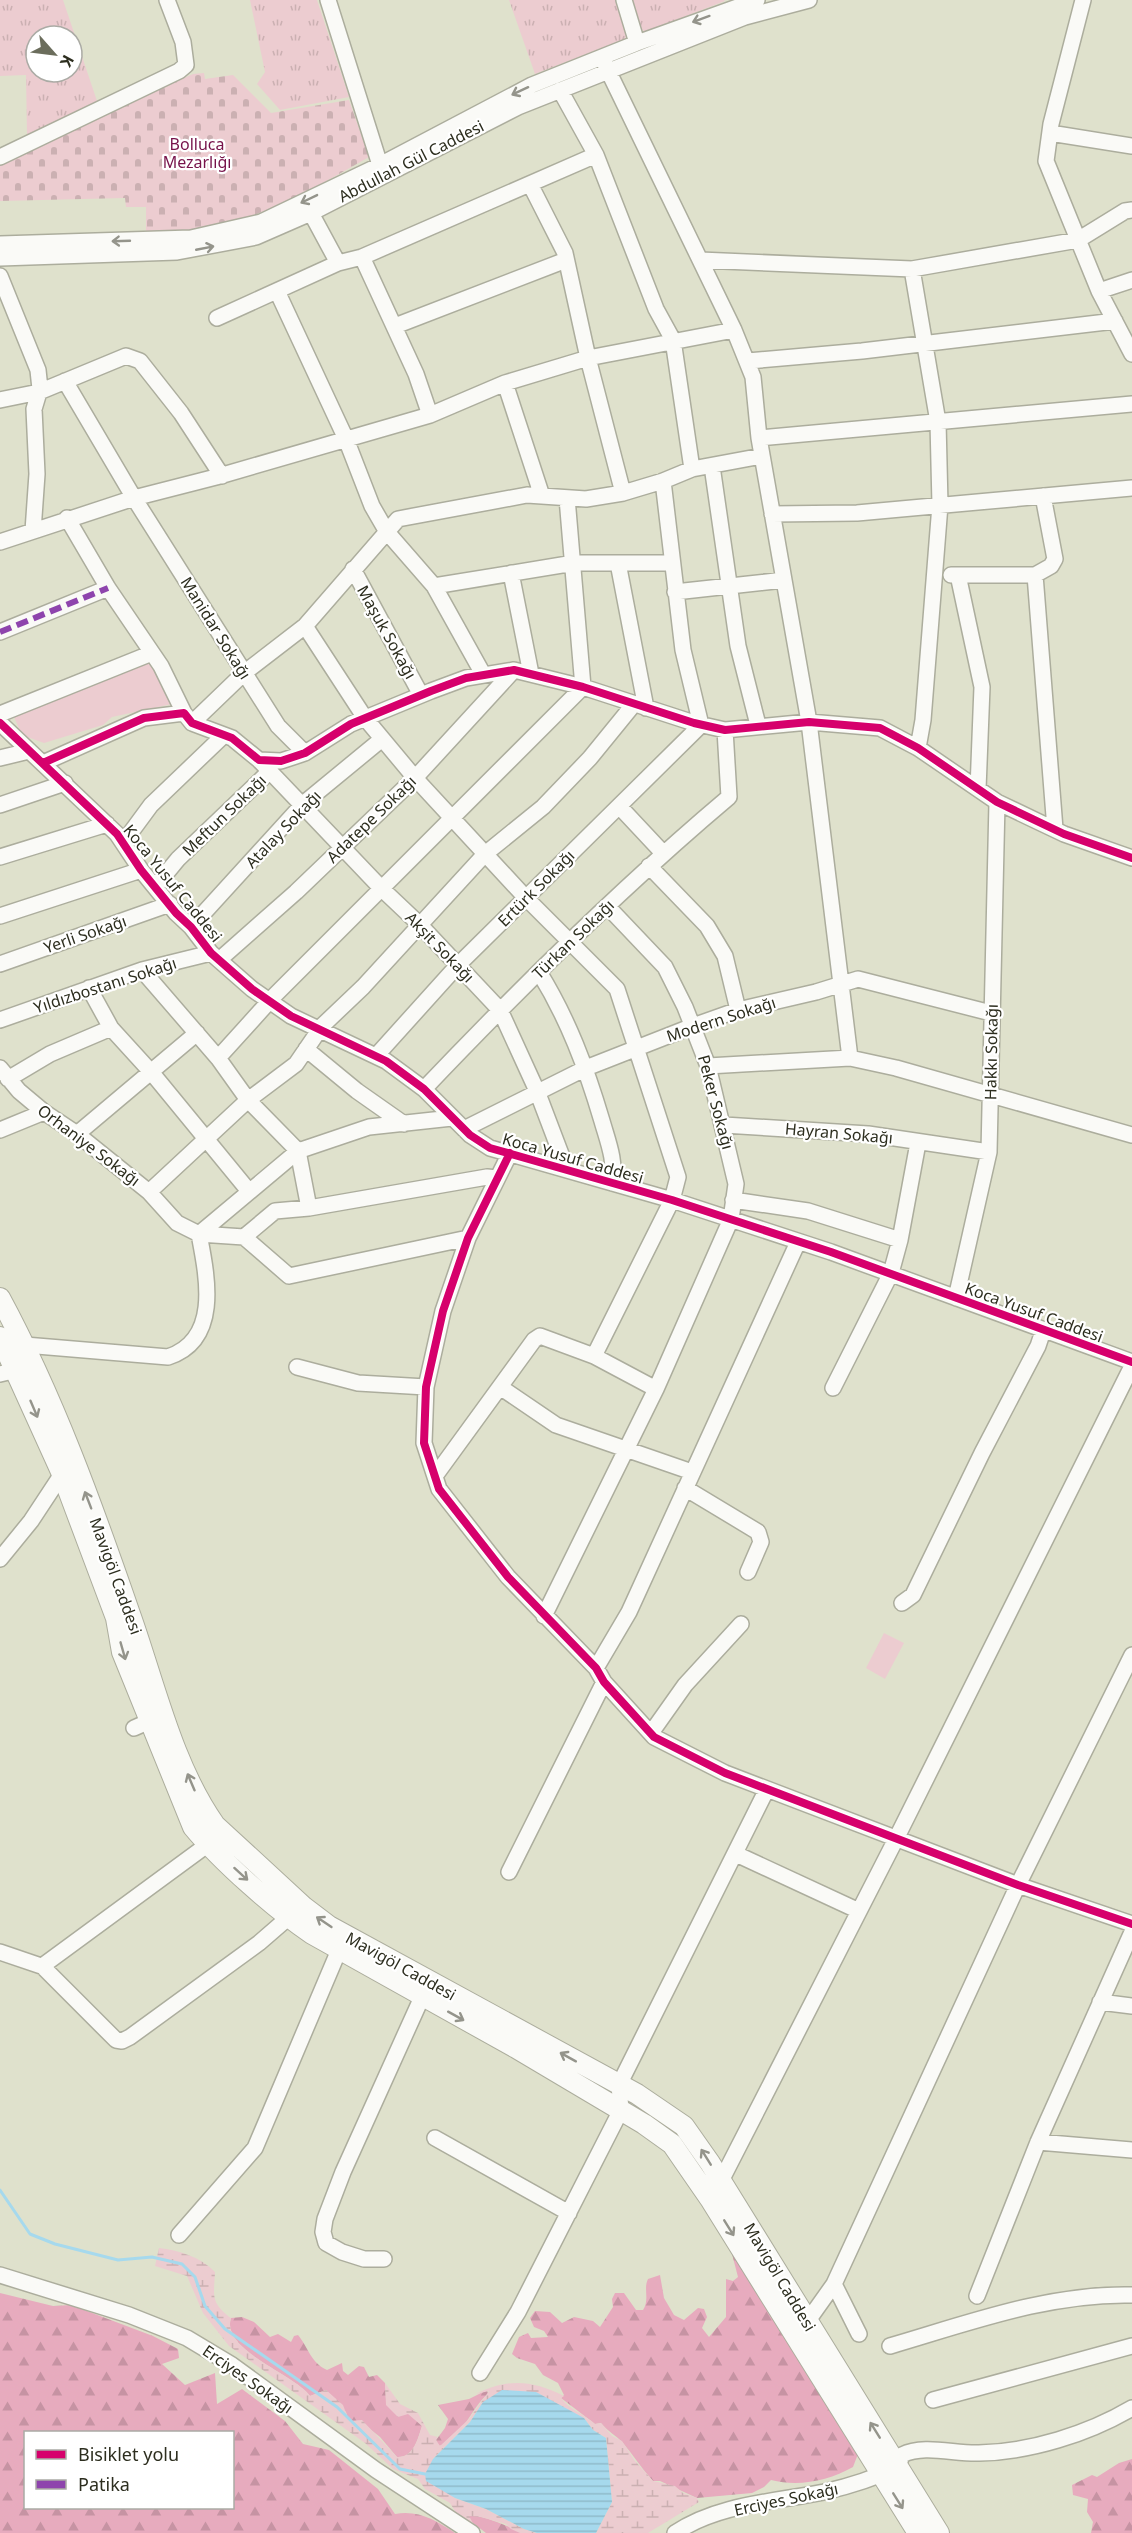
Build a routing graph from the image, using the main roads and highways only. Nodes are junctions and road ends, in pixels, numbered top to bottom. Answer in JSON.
{"nodes":[{"id":1,"x":0,"y":1298,"type":"edge"},
{"id":2,"x":0,"y":1337,"type":"edge"},
{"id":3,"x":8,"y":1372,"type":"edge"},
{"id":4,"x":150,"y":1721,"type":"junction"},
{"id":5,"x":890,"y":2471,"type":"junction"},
{"id":6,"x":918,"y":2533,"type":"edge"},
{"id":7,"x":939,"y":2533,"type":"edge"}],
"edges":[{"from":4,"to":1,"type":"main road","name":"Mavigöl Caddesi","one_way":true},
{"from":2,"to":3,"type":"main road","name":"Mavigöl Caddesi"},
{"from":3,"to":4,"type":"main road","name":"Mavigöl Caddesi","one_way":true},
{"from":5,"to":4,"type":"main road","name":"Mavigöl Caddesi","one_way":true},
{"from":4,"to":5,"type":"main road","name":"Mavigöl Caddesi","one_way":true},
{"from":5,"to":6,"type":"main road","name":"Mavigöl Caddesi","one_way":true},
{"from":5,"to":7,"type":"main road","name":"Mavigöl Caddesi"}]}
